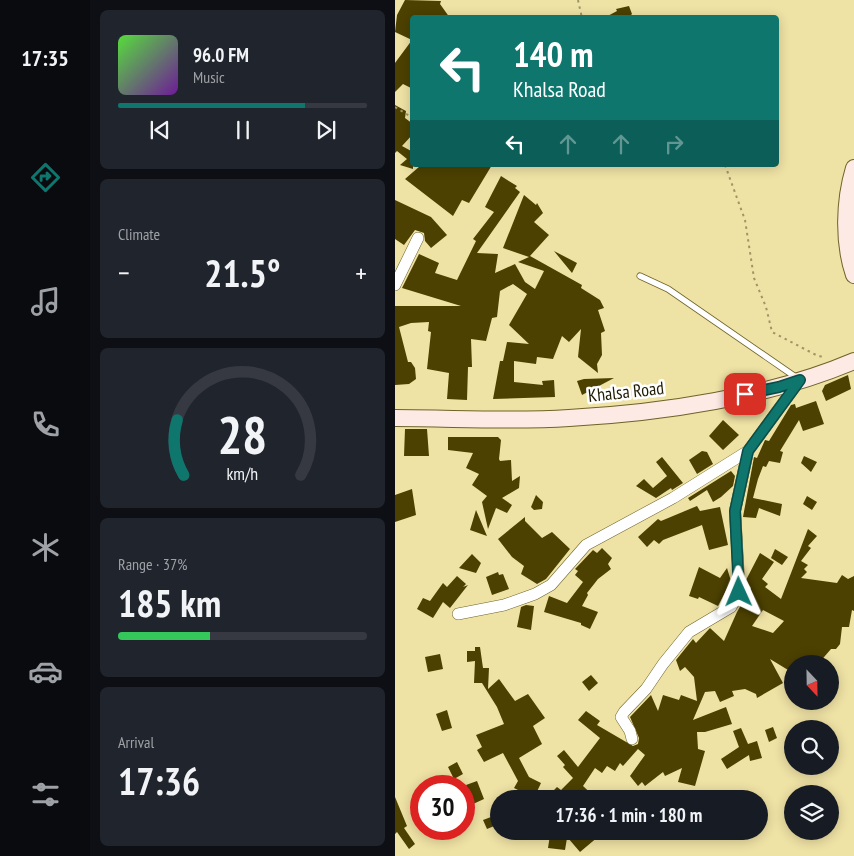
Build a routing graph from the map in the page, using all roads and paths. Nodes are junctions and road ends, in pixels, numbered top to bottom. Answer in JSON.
{"nodes":[{"id":1,"x":578,"y":0,"type":"edge"},
{"id":2,"x":581,"y":15,"type":"edge"},
{"id":3,"x":395,"y":107,"type":"edge"},
{"id":4,"x":410,"y":116,"type":"edge"},
{"id":5,"x":726,"y":167,"type":"edge"},
{"id":6,"x":854,"y":168,"type":"edge"},
{"id":7,"x":418,"y":238,"type":"dead end"},
{"id":8,"x":854,"y":275,"type":"edge"},
{"id":9,"x":640,"y":276,"type":"dead end"},
{"id":10,"x":395,"y":285,"type":"edge"},
{"id":11,"x":826,"y":357,"type":"dead end"},
{"id":12,"x":854,"y":361,"type":"edge"},
{"id":13,"x":800,"y":380,"type":"junction"},
{"id":14,"x":395,"y":418,"type":"edge"},
{"id":15,"x":748,"y":451,"type":"junction"},
{"id":16,"x":458,"y":614,"type":"dead end"},
{"id":17,"x":632,"y":739,"type":"dead end"}],
"edges":[{"from":1,"to":2,"type":"path"},
{"from":3,"to":4,"type":"path"},
{"from":5,"to":11,"type":"path"},
{"from":6,"to":8,"type":"main road"},
{"from":7,"to":10,"type":"street"},
{"from":9,"to":13,"type":"lane"},
{"from":12,"to":13,"type":"main road","name":"Khalsa Road"},
{"from":13,"to":14,"type":"main road","name":"Khalsa Road"},
{"from":13,"to":15,"type":"street"},
{"from":15,"to":16,"type":"street"},
{"from":15,"to":17,"type":"street"}]}
